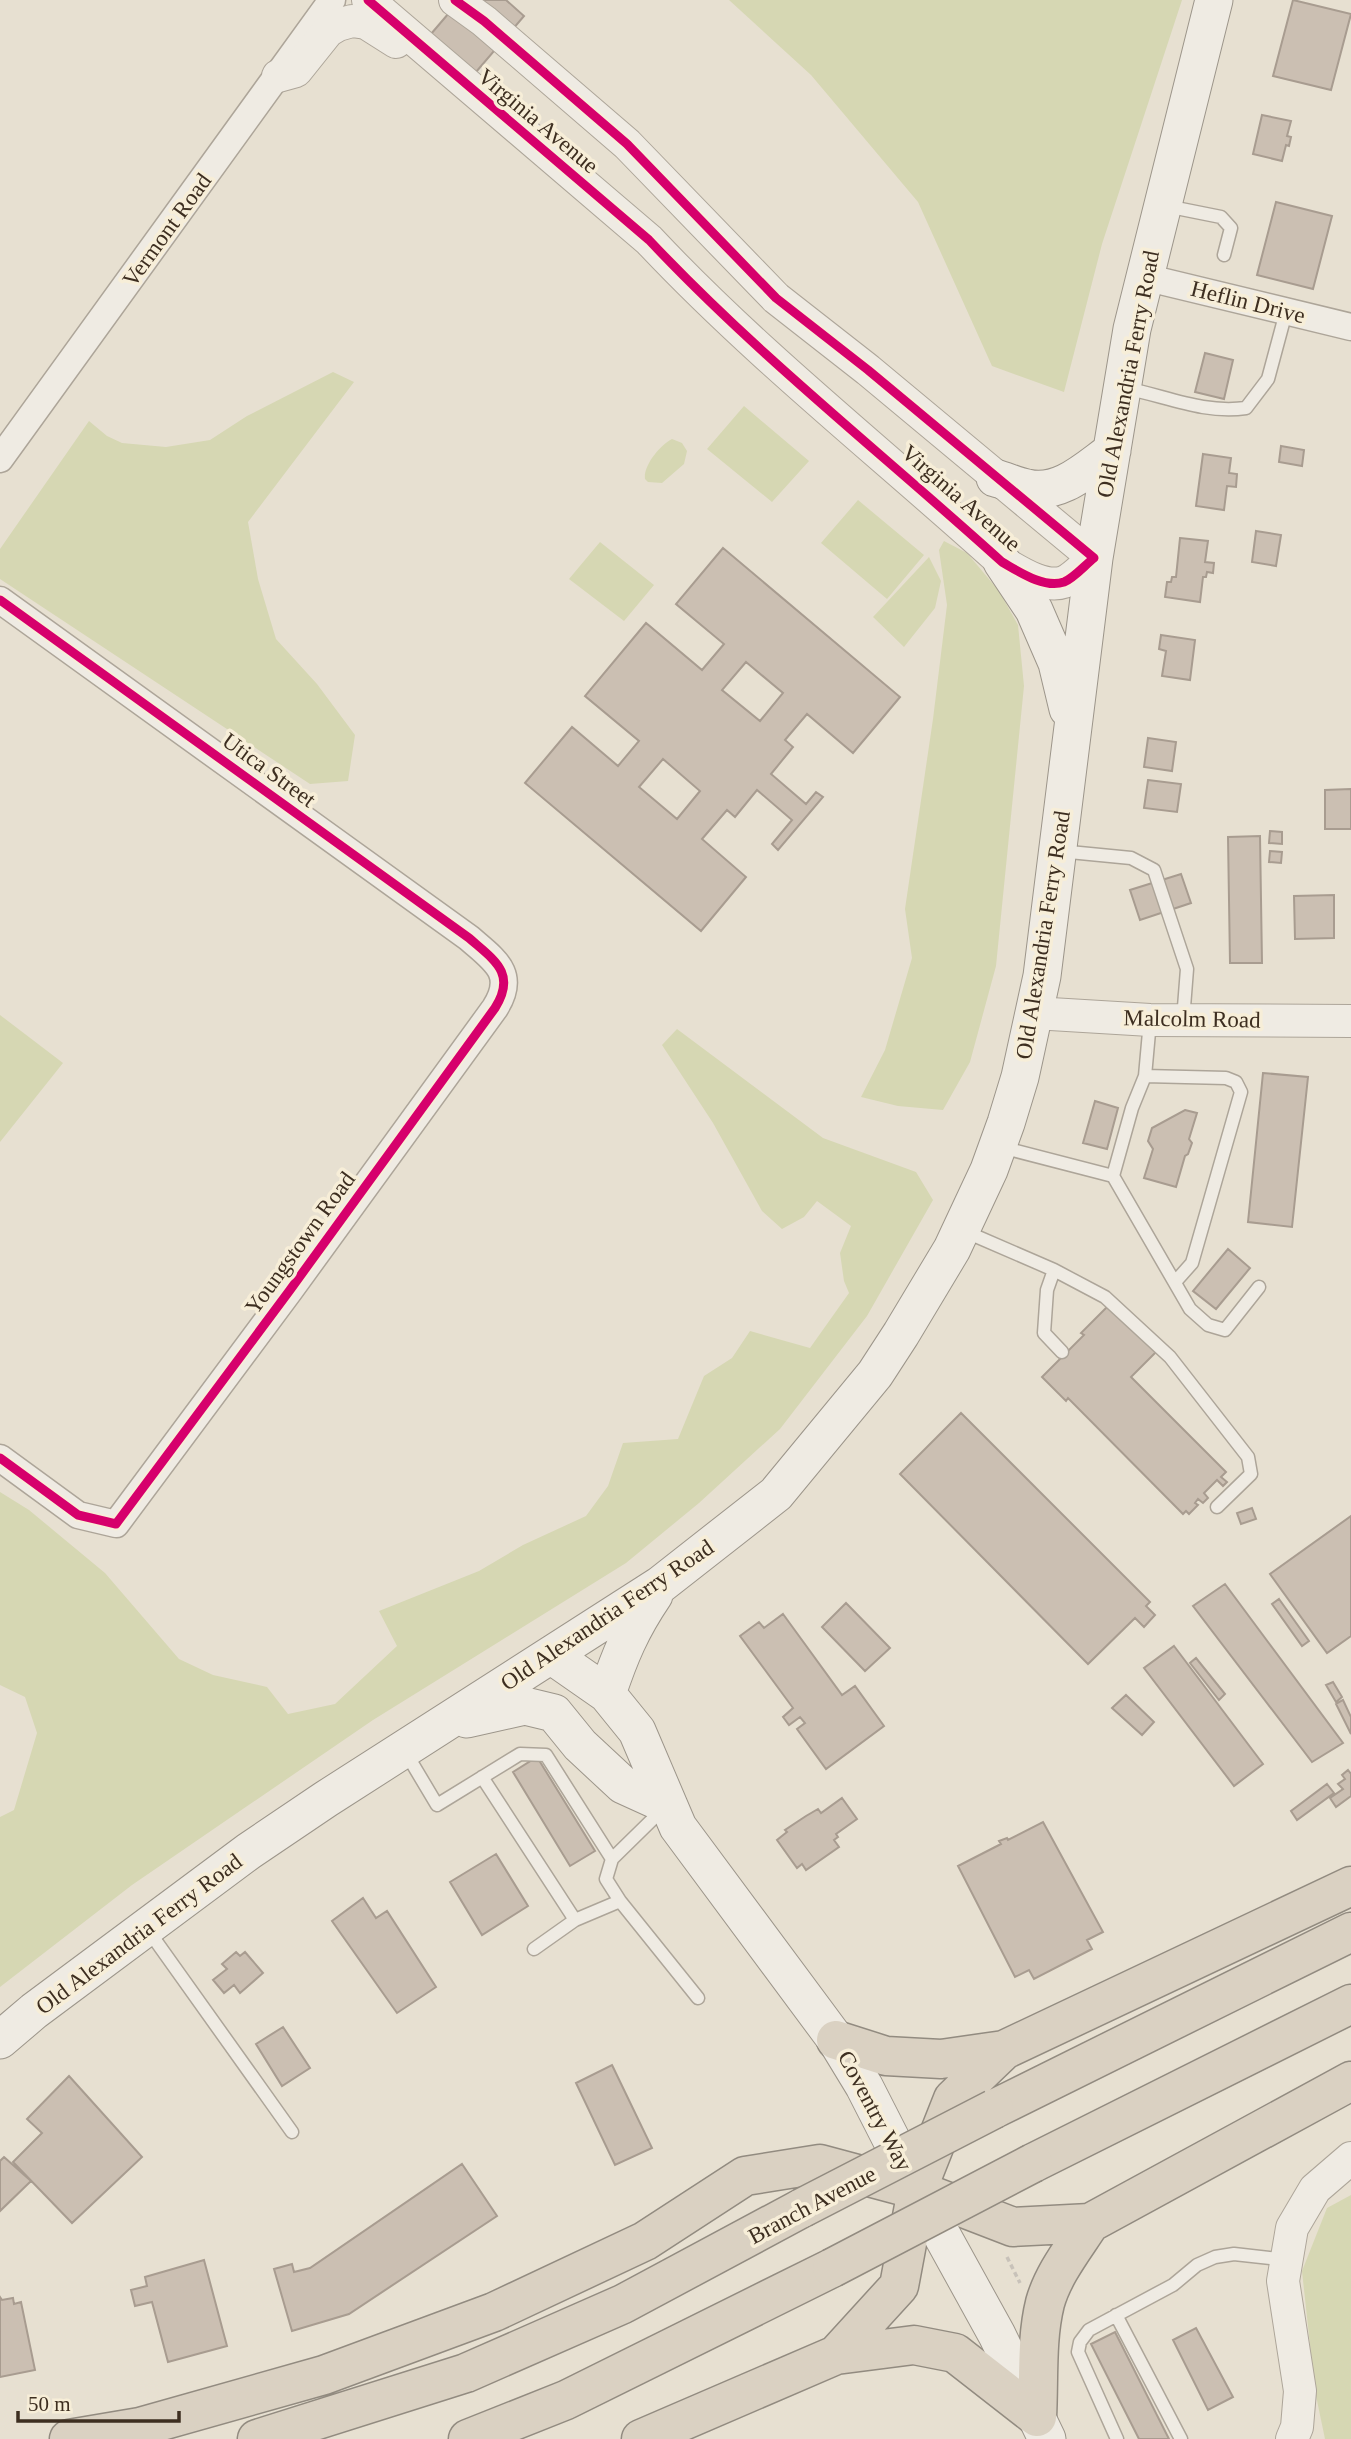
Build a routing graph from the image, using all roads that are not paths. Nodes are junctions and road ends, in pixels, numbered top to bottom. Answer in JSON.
{"nodes":[{"id":1,"x":332,"y":0,"type":"edge"},
{"id":2,"x":368,"y":0,"type":"edge"},
{"id":3,"x":436,"y":0,"type":"edge"},
{"id":4,"x":455,"y":0,"type":"edge"},
{"id":5,"x":484,"y":0,"type":"edge"},
{"id":6,"x":1214,"y":0,"type":"edge"},
{"id":7,"x":424,"y":50,"type":"junction"},
{"id":8,"x":278,"y":76,"type":"junction"},
{"id":9,"x":574,"y":98,"type":"junction"},
{"id":10,"x":1162,"y":206,"type":"junction"},
{"id":11,"x":1224,"y":255,"type":"dead end"},
{"id":12,"x":1144,"y":277,"type":"junction"},
{"id":13,"x":1286,"y":312,"type":"junction"},
{"id":14,"x":1351,"y":327,"type":"edge"},
{"id":15,"x":1122,"y":388,"type":"junction"},
{"id":16,"x":1112,"y":451,"type":"junction"},
{"id":17,"x":0,"y":459,"type":"edge"},
{"id":18,"x":995,"y":478,"type":"junction"},
{"id":19,"x":1094,"y":558,"type":"junction"},
{"id":20,"x":1002,"y":562,"type":"junction"},
{"id":21,"x":0,"y":600,"type":"edge"},
{"id":22,"x":1074,"y":729,"type":"junction"},
{"id":23,"x":1059,"y":850,"type":"junction"},
{"id":24,"x":504,"y":980,"type":"joint"},
{"id":25,"x":1034,"y":1013,"type":"junction"},
{"id":26,"x":1150,"y":1020,"type":"junction"},
{"id":27,"x":1183,"y":1020,"type":"junction"},
{"id":28,"x":1351,"y":1021,"type":"edge"},
{"id":29,"x":1145,"y":1076,"type":"junction"},
{"id":30,"x":998,"y":1146,"type":"junction"},
{"id":31,"x":1113,"y":1176,"type":"junction"},
{"id":32,"x":961,"y":1229,"type":"junction"},
{"id":33,"x":1054,"y":1270,"type":"junction"},
{"id":34,"x":1176,"y":1281,"type":"junction"},
{"id":35,"x":1259,"y":1287,"type":"dead end"},
{"id":36,"x":1062,"y":1352,"type":"dead end"},
{"id":37,"x":0,"y":1458,"type":"edge"},
{"id":38,"x":1217,"y":1507,"type":"dead end"},
{"id":39,"x":660,"y":1585,"type":"junction"},
{"id":40,"x":551,"y":1655,"type":"junction"},
{"id":41,"x":607,"y":1695,"type":"junction"},
{"id":42,"x":449,"y":1721,"type":"junction"},
{"id":43,"x":580,"y":1745,"type":"junction"},
{"id":44,"x":404,"y":1749,"type":"junction"},
{"id":45,"x":482,"y":1777,"type":"junction"},
{"id":46,"x":667,"y":1805,"type":"junction"},
{"id":47,"x":612,"y":1859,"type":"junction"},
{"id":48,"x":1351,"y":1886,"type":"edge"},
{"id":49,"x":620,"y":1900,"type":"junction"},
{"id":50,"x":575,"y":1920,"type":"junction"},
{"id":51,"x":146,"y":1928,"type":"junction"},
{"id":52,"x":1351,"y":1932,"type":"edge"},
{"id":53,"x":534,"y":1949,"type":"dead end"},
{"id":54,"x":698,"y":1998,"type":"dead end"},
{"id":55,"x":1351,"y":2004,"type":"edge"},
{"id":56,"x":0,"y":2040,"type":"edge"},
{"id":57,"x":836,"y":2040,"type":"junction"},
{"id":58,"x":1004,"y":2050,"type":"junction"},
{"id":59,"x":1351,"y":2081,"type":"edge"},
{"id":60,"x":292,"y":2132,"type":"dead end"},
{"id":61,"x":1351,"y":2158,"type":"edge"},
{"id":62,"x":917,"y":2190,"type":"junction"},
{"id":63,"x":1090,"y":2223,"type":"junction"},
{"id":64,"x":1287,"y":2260,"type":"junction"},
{"id":65,"x":1116,"y":2315,"type":"junction"},
{"id":66,"x":836,"y":2355,"type":"junction"},
{"id":67,"x":1042,"y":2428,"type":"edge"},
{"id":68,"x":69,"y":2439,"type":"edge"},
{"id":69,"x":257,"y":2439,"type":"edge"},
{"id":70,"x":468,"y":2439,"type":"edge"},
{"id":71,"x":641,"y":2439,"type":"edge"},
{"id":72,"x":1117,"y":2439,"type":"edge"},
{"id":73,"x":1181,"y":2439,"type":"edge"},
{"id":74,"x":1292,"y":2439,"type":"edge"}],
"edges":[{"from":1,"to":8,"type":"street","name":"Vermont Road"},
{"from":2,"to":7,"type":"street","name":"Virginia Avenue"},
{"from":3,"to":9,"type":"street","name":"Virginia Avenue"},
{"from":4,"to":9,"type":"street","name":"Virginia Avenue"},
{"from":5,"to":9,"type":"street","name":"Virginia Avenue"},
{"from":6,"to":10,"type":"main road","name":"Old Alexandria Ferry Road"},
{"from":7,"to":8,"type":"street"},
{"from":7,"to":20,"type":"street","name":"Virginia Avenue"},
{"from":8,"to":17,"type":"street","name":"Vermont Road"},
{"from":9,"to":18,"type":"street","name":"Virginia Avenue"},
{"from":10,"to":11,"type":"lane"},
{"from":10,"to":12,"type":"main road","name":"Old Alexandria Ferry Road"},
{"from":12,"to":13,"type":"street","name":"Heflin Drive"},
{"from":12,"to":15,"type":"main road","name":"Old Alexandria Ferry Road"},
{"from":13,"to":14,"type":"street","name":"Heflin Drive"},
{"from":13,"to":15,"type":"lane"},
{"from":15,"to":16,"type":"main road","name":"Old Alexandria Ferry Road"},
{"from":16,"to":18,"type":"main road"},
{"from":16,"to":19,"type":"main road","name":"Old Alexandria Ferry Road"},
{"from":18,"to":19,"type":"street","name":"Virginia Avenue"},
{"from":19,"to":20,"type":"street","name":"Virginia Avenue"},
{"from":19,"to":22,"type":"main road","name":"Old Alexandria Ferry Road"},
{"from":20,"to":22,"type":"main road"},
{"from":21,"to":24,"type":"street","name":"Utica Street"},
{"from":22,"to":23,"type":"main road","name":"Old Alexandria Ferry Road"},
{"from":23,"to":25,"type":"main road","name":"Old Alexandria Ferry Road"},
{"from":23,"to":27,"type":"lane"},
{"from":24,"to":37,"type":"street","name":"Youngstown Road"},
{"from":25,"to":26,"type":"street","name":"Malcolm Road"},
{"from":25,"to":30,"type":"main road","name":"Old Alexandria Ferry Road"},
{"from":26,"to":27,"type":"street","name":"Malcolm Road"},
{"from":26,"to":29,"type":"lane"},
{"from":27,"to":28,"type":"street","name":"Malcolm Road"},
{"from":29,"to":31,"type":"lane"},
{"from":29,"to":34,"type":"lane"},
{"from":30,"to":31,"type":"lane"},
{"from":30,"to":32,"type":"main road","name":"Old Alexandria Ferry Road"},
{"from":31,"to":34,"type":"lane"},
{"from":32,"to":33,"type":"lane"},
{"from":32,"to":39,"type":"main road","name":"Old Alexandria Ferry Road"},
{"from":33,"to":36,"type":"lane"},
{"from":33,"to":38,"type":"lane"},
{"from":34,"to":35,"type":"lane"},
{"from":39,"to":40,"type":"main road","name":"Old Alexandria Ferry Road"},
{"from":39,"to":41,"type":"main road"},
{"from":40,"to":41,"type":"main road","name":"Coventry Way"},
{"from":40,"to":42,"type":"main road","name":"Old Alexandria Ferry Road"},
{"from":40,"to":43,"type":"main road"},
{"from":41,"to":46,"type":"main road","name":"Coventry Way"},
{"from":42,"to":43,"type":"main road"},
{"from":42,"to":44,"type":"main road","name":"Old Alexandria Ferry Road"},
{"from":43,"to":46,"type":"main road"},
{"from":44,"to":45,"type":"lane"},
{"from":44,"to":51,"type":"main road","name":"Old Alexandria Ferry Road"},
{"from":45,"to":47,"type":"lane"},
{"from":45,"to":50,"type":"lane"},
{"from":46,"to":47,"type":"lane"},
{"from":46,"to":57,"type":"main road","name":"Coventry Way"},
{"from":47,"to":49,"type":"lane"},
{"from":48,"to":58,"type":"highway"},
{"from":49,"to":50,"type":"lane"},
{"from":49,"to":54,"type":"lane"},
{"from":50,"to":53,"type":"lane"},
{"from":51,"to":56,"type":"main road","name":"Old Alexandria Ferry Road"},
{"from":51,"to":60,"type":"lane"},
{"from":52,"to":69,"type":"highway","name":"Branch Avenue","bridge":true},
{"from":55,"to":70,"type":"highway","bridge":true},
{"from":57,"to":58,"type":"highway"},
{"from":57,"to":62,"type":"main road","name":"Coventry Way"},
{"from":58,"to":62,"type":"highway"},
{"from":59,"to":63,"type":"highway"},
{"from":61,"to":64,"type":"street"},
{"from":62,"to":63,"type":"highway"},
{"from":62,"to":66,"type":"highway"},
{"from":62,"to":67,"type":"main road","name":"Coventry Way"},
{"from":62,"to":68,"type":"highway"},
{"from":63,"to":67,"type":"highway"},
{"from":64,"to":65,"type":"lane"},
{"from":64,"to":74,"type":"street"},
{"from":65,"to":72,"type":"lane"},
{"from":65,"to":73,"type":"lane"},
{"from":66,"to":67,"type":"highway"},
{"from":66,"to":71,"type":"highway"}]}
